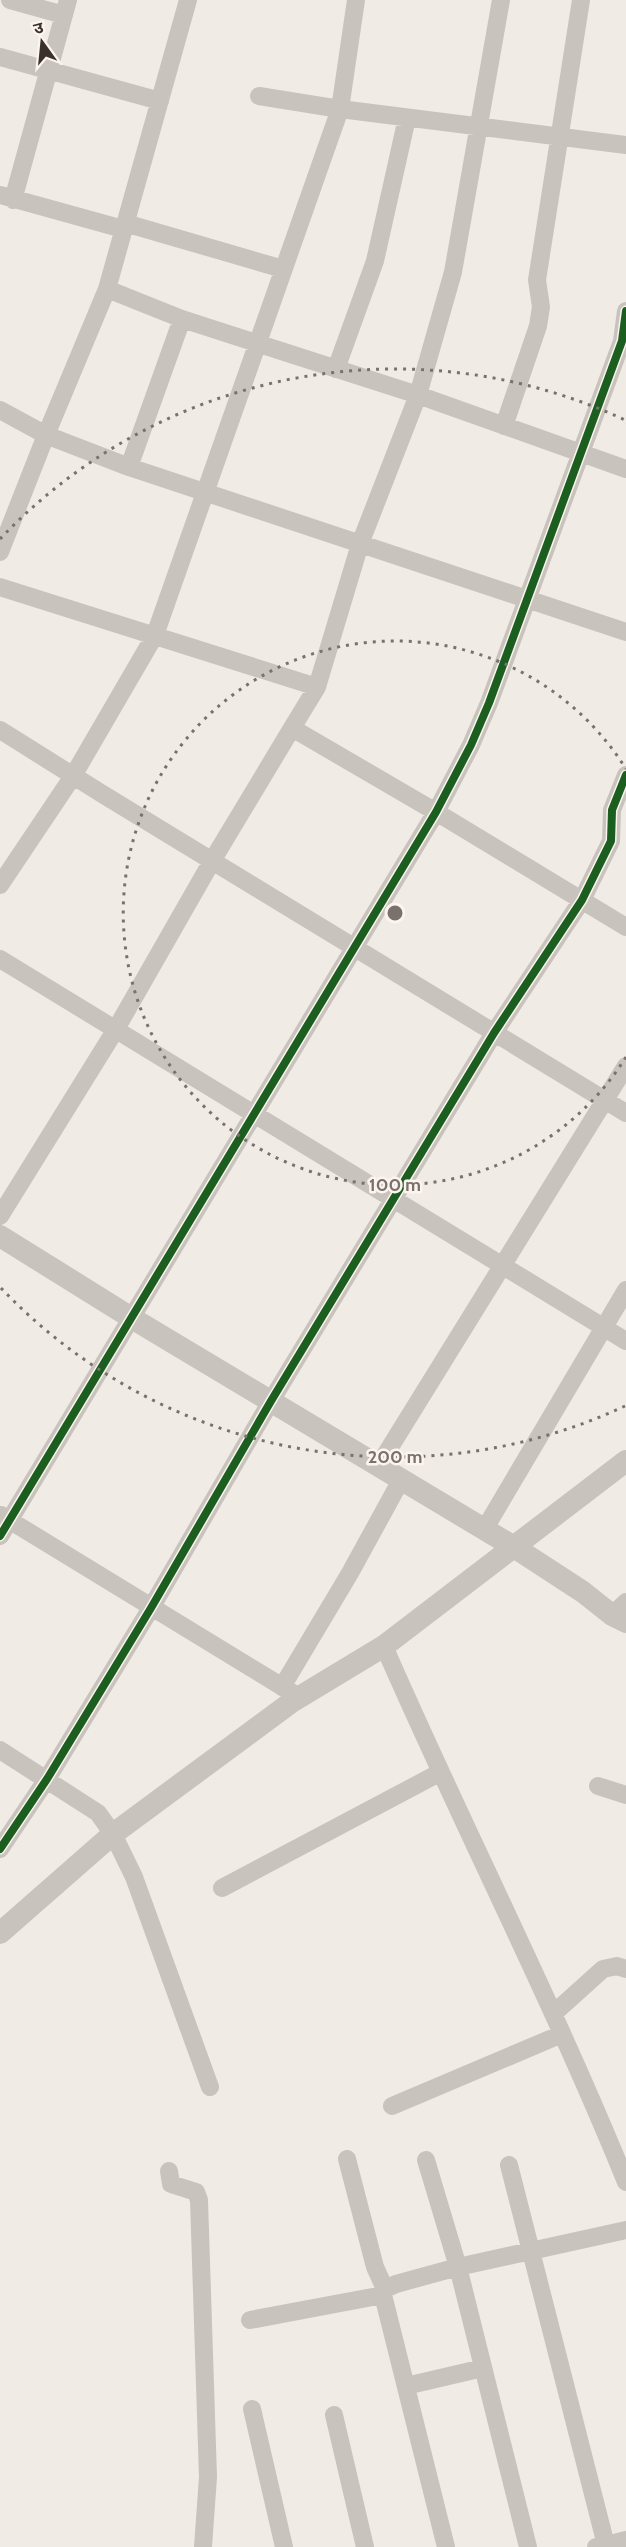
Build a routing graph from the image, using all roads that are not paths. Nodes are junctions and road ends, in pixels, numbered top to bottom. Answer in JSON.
{"nodes":[{"id":1,"x":10,"y":0,"type":"edge"},
{"id":2,"x":188,"y":0,"type":"edge"},
{"id":3,"x":356,"y":0,"type":"edge"},
{"id":4,"x":501,"y":0,"type":"edge"},
{"id":5,"x":581,"y":0,"type":"edge"},
{"id":6,"x":66,"y":8,"type":"edge"},
{"id":7,"x":0,"y":57,"type":"edge"},
{"id":8,"x":49,"y":69,"type":"junction"},
{"id":9,"x":259,"y":96,"type":"dead end"},
{"id":10,"x":160,"y":101,"type":"junction"},
{"id":11,"x":340,"y":109,"type":"junction"},
{"id":12,"x":407,"y":118,"type":"junction"},
{"id":13,"x":480,"y":127,"type":"junction"},
{"id":14,"x":561,"y":137,"type":"junction"},
{"id":15,"x":626,"y":145,"type":"edge"},
{"id":16,"x":6,"y":198,"type":"edge"},
{"id":17,"x":124,"y":226,"type":"junction"},
{"id":18,"x":283,"y":269,"type":"junction"},
{"id":19,"x":107,"y":289,"type":"junction"},
{"id":20,"x":626,"y":311,"type":"edge"},
{"id":21,"x":182,"y":319,"type":"junction"},
{"id":22,"x":257,"y":343,"type":"junction"},
{"id":23,"x":336,"y":369,"type":"junction"},
{"id":24,"x":418,"y":395,"type":"junction"},
{"id":25,"x":0,"y":410,"type":"edge"},
{"id":26,"x":504,"y":426,"type":"junction"},
{"id":27,"x":46,"y":435,"type":"junction"},
{"id":28,"x":581,"y":454,"type":"junction"},
{"id":29,"x":129,"y":467,"type":"junction"},
{"id":30,"x":626,"y":469,"type":"edge"},
{"id":31,"x":204,"y":492,"type":"junction"},
{"id":32,"x":360,"y":544,"type":"junction"},
{"id":33,"x":0,"y":552,"type":"edge"},
{"id":34,"x":0,"y":587,"type":"edge"},
{"id":35,"x":526,"y":599,"type":"junction"},
{"id":36,"x":626,"y":632,"type":"edge"},
{"id":37,"x":154,"y":635,"type":"junction"},
{"id":38,"x":317,"y":687,"type":"junction"},
{"id":39,"x":292,"y":728,"type":"junction"},
{"id":40,"x":0,"y":730,"type":"edge"},
{"id":41,"x":626,"y":775,"type":"edge"},
{"id":42,"x":73,"y":776,"type":"junction"},
{"id":43,"x":436,"y":812,"type":"junction"},
{"id":44,"x":619,"y":845,"type":"edge"},
{"id":45,"x":212,"y":861,"type":"junction"},
{"id":46,"x":0,"y":885,"type":"edge"},
{"id":47,"x":582,"y":900,"type":"junction"},
{"id":48,"x":626,"y":927,"type":"edge"},
{"id":49,"x":353,"y":947,"type":"junction"},
{"id":50,"x":0,"y":959,"type":"edge"},
{"id":51,"x":116,"y":1029,"type":"junction"},
{"id":52,"x":494,"y":1033,"type":"junction"},
{"id":53,"x":626,"y":1066,"type":"edge"},
{"id":54,"x":607,"y":1101,"type":"junction"},
{"id":55,"x":626,"y":1113,"type":"edge"},
{"id":56,"x":255,"y":1114,"type":"junction"},
{"id":57,"x":394,"y":1200,"type":"junction"},
{"id":58,"x":0,"y":1216,"type":"edge"},
{"id":59,"x":0,"y":1236,"type":"edge"},
{"id":60,"x":504,"y":1266,"type":"junction"},
{"id":61,"x":626,"y":1290,"type":"edge"},
{"id":62,"x":130,"y":1317,"type":"junction"},
{"id":63,"x":603,"y":1327,"type":"junction"},
{"id":64,"x":626,"y":1341,"type":"edge"},
{"id":65,"x":271,"y":1401,"type":"junction"},
{"id":66,"x":626,"y":1461,"type":"edge"},
{"id":67,"x":379,"y":1465,"type":"junction"},
{"id":68,"x":401,"y":1480,"type":"junction"},
{"id":69,"x":5,"y":1517,"type":"edge"},
{"id":70,"x":484,"y":1530,"type":"junction"},
{"id":71,"x":0,"y":1536,"type":"edge"},
{"id":72,"x":514,"y":1547,"type":"junction"},
{"id":73,"x":151,"y":1608,"type":"junction"},
{"id":74,"x":621,"y":1613,"type":"edge"},
{"id":75,"x":384,"y":1646,"type":"junction"},
{"id":76,"x":291,"y":1692,"type":"junction"},
{"id":77,"x":0,"y":1750,"type":"edge"},
{"id":78,"x":439,"y":1773,"type":"junction"},
{"id":79,"x":47,"y":1779,"type":"junction"},
{"id":80,"x":597,"y":1786,"type":"dead end"},
{"id":81,"x":626,"y":1795,"type":"edge"},
{"id":82,"x":113,"y":1834,"type":"junction"},
{"id":83,"x":0,"y":1849,"type":"edge"},
{"id":84,"x":222,"y":1888,"type":"dead end"},
{"id":85,"x":0,"y":1933,"type":"edge"},
{"id":86,"x":626,"y":1969,"type":"edge"},
{"id":87,"x":553,"y":2014,"type":"junction"},
{"id":88,"x":562,"y":2034,"type":"junction"},
{"id":89,"x":210,"y":2087,"type":"dead end"},
{"id":90,"x":393,"y":2106,"type":"dead end"},
{"id":91,"x":347,"y":2159,"type":"dead end"},
{"id":92,"x":426,"y":2160,"type":"dead end"},
{"id":93,"x":509,"y":2165,"type":"dead end"},
{"id":94,"x":624,"y":2170,"type":"edge"},
{"id":95,"x":169,"y":2171,"type":"dead end"},
{"id":96,"x":626,"y":2230,"type":"edge"},
{"id":97,"x":532,"y":2251,"type":"junction"},
{"id":98,"x":458,"y":2267,"type":"junction"},
{"id":99,"x":384,"y":2292,"type":"junction"},
{"id":100,"x":250,"y":2320,"type":"dead end"},
{"id":101,"x":483,"y":2368,"type":"junction"},
{"id":102,"x":406,"y":2386,"type":"junction"},
{"id":103,"x":252,"y":2409,"type":"dead end"},
{"id":104,"x":334,"y":2415,"type":"dead end"},
{"id":105,"x":626,"y":2540,"type":"edge"},
{"id":106,"x":601,"y":2546,"type":"edge"},
{"id":107,"x":203,"y":2547,"type":"edge"},
{"id":108,"x":284,"y":2547,"type":"edge"},
{"id":109,"x":365,"y":2547,"type":"edge"},
{"id":110,"x":446,"y":2547,"type":"edge"},
{"id":111,"x":528,"y":2547,"type":"edge"}],
"edges":[{"from":1,"to":6,"type":"street"},
{"from":2,"to":10,"type":"street"},
{"from":3,"to":11,"type":"street"},
{"from":4,"to":13,"type":"street"},
{"from":5,"to":14,"type":"street"},
{"from":6,"to":8,"type":"street"},
{"from":7,"to":8,"type":"street"},
{"from":8,"to":10,"type":"street"},
{"from":8,"to":16,"type":"street"},
{"from":9,"to":11,"type":"street"},
{"from":10,"to":17,"type":"street"},
{"from":11,"to":12,"type":"street"},
{"from":11,"to":18,"type":"street"},
{"from":12,"to":13,"type":"street"},
{"from":12,"to":23,"type":"street"},
{"from":13,"to":14,"type":"street"},
{"from":13,"to":24,"type":"street"},
{"from":14,"to":15,"type":"street"},
{"from":14,"to":26,"type":"street"},
{"from":16,"to":17,"type":"street"},
{"from":17,"to":18,"type":"street"},
{"from":17,"to":19,"type":"street"},
{"from":18,"to":22,"type":"street"},
{"from":19,"to":21,"type":"street"},
{"from":19,"to":27,"type":"street"},
{"from":20,"to":28,"type":"street"},
{"from":21,"to":22,"type":"street"},
{"from":21,"to":29,"type":"street"},
{"from":22,"to":23,"type":"street"},
{"from":22,"to":31,"type":"street"},
{"from":23,"to":24,"type":"street"},
{"from":24,"to":26,"type":"street"},
{"from":24,"to":32,"type":"street"},
{"from":25,"to":27,"type":"street"},
{"from":26,"to":28,"type":"street"},
{"from":27,"to":29,"type":"street"},
{"from":27,"to":33,"type":"street"},
{"from":28,"to":30,"type":"street"},
{"from":28,"to":35,"type":"street"},
{"from":29,"to":31,"type":"street"},
{"from":31,"to":32,"type":"street"},
{"from":31,"to":37,"type":"street"},
{"from":32,"to":35,"type":"street"},
{"from":32,"to":38,"type":"street"},
{"from":34,"to":37,"type":"street"},
{"from":35,"to":36,"type":"street"},
{"from":35,"to":43,"type":"street"},
{"from":37,"to":38,"type":"street"},
{"from":37,"to":42,"type":"street"},
{"from":38,"to":39,"type":"street"},
{"from":39,"to":43,"type":"street"},
{"from":39,"to":45,"type":"street"},
{"from":40,"to":42,"type":"street"},
{"from":41,"to":44,"type":"street"},
{"from":42,"to":45,"type":"street"},
{"from":42,"to":46,"type":"street"},
{"from":43,"to":47,"type":"street"},
{"from":43,"to":49,"type":"street"},
{"from":44,"to":47,"type":"street"},
{"from":45,"to":49,"type":"street"},
{"from":45,"to":51,"type":"street"},
{"from":47,"to":48,"type":"street"},
{"from":47,"to":52,"type":"street"},
{"from":49,"to":52,"type":"street"},
{"from":49,"to":56,"type":"street"},
{"from":50,"to":51,"type":"street"},
{"from":51,"to":56,"type":"street"},
{"from":51,"to":58,"type":"street"},
{"from":52,"to":54,"type":"street"},
{"from":52,"to":57,"type":"street"},
{"from":53,"to":54,"type":"street"},
{"from":54,"to":55,"type":"street"},
{"from":54,"to":60,"type":"street"},
{"from":56,"to":57,"type":"street"},
{"from":56,"to":62,"type":"street"},
{"from":57,"to":60,"type":"street"},
{"from":57,"to":65,"type":"street"},
{"from":59,"to":62,"type":"street"},
{"from":60,"to":63,"type":"street"},
{"from":60,"to":67,"type":"street"},
{"from":61,"to":63,"type":"street"},
{"from":62,"to":65,"type":"street"},
{"from":62,"to":69,"type":"street"},
{"from":63,"to":64,"type":"street"},
{"from":63,"to":70,"type":"street"},
{"from":65,"to":67,"type":"street"},
{"from":65,"to":73,"type":"street"},
{"from":66,"to":72,"type":"street"},
{"from":67,"to":68,"type":"street"},
{"from":68,"to":70,"type":"street"},
{"from":68,"to":76,"type":"street"},
{"from":69,"to":71,"type":"street"},
{"from":69,"to":73,"type":"street"},
{"from":70,"to":72,"type":"street"},
{"from":72,"to":74,"type":"street"},
{"from":72,"to":75,"type":"street"},
{"from":73,"to":76,"type":"street"},
{"from":73,"to":79,"type":"street"},
{"from":75,"to":76,"type":"street"},
{"from":75,"to":78,"type":"street"},
{"from":76,"to":82,"type":"street"},
{"from":77,"to":79,"type":"street"},
{"from":78,"to":84,"type":"street"},
{"from":78,"to":87,"type":"street"},
{"from":79,"to":82,"type":"street"},
{"from":79,"to":83,"type":"street"},
{"from":80,"to":81,"type":"street"},
{"from":82,"to":85,"type":"street"},
{"from":82,"to":89,"type":"street"},
{"from":86,"to":87,"type":"street"},
{"from":87,"to":88,"type":"street"},
{"from":88,"to":90,"type":"street"},
{"from":88,"to":94,"type":"street"},
{"from":91,"to":99,"type":"street"},
{"from":92,"to":98,"type":"street"},
{"from":93,"to":97,"type":"street"},
{"from":95,"to":107,"type":"street"},
{"from":96,"to":97,"type":"street"},
{"from":97,"to":98,"type":"street"},
{"from":97,"to":106,"type":"street"},
{"from":98,"to":99,"type":"street"},
{"from":98,"to":101,"type":"street"},
{"from":99,"to":100,"type":"street"},
{"from":99,"to":102,"type":"street"},
{"from":101,"to":102,"type":"street"},
{"from":101,"to":111,"type":"street"},
{"from":102,"to":110,"type":"street"},
{"from":103,"to":108,"type":"street"},
{"from":104,"to":109,"type":"street"},
{"from":105,"to":106,"type":"street"}]}
